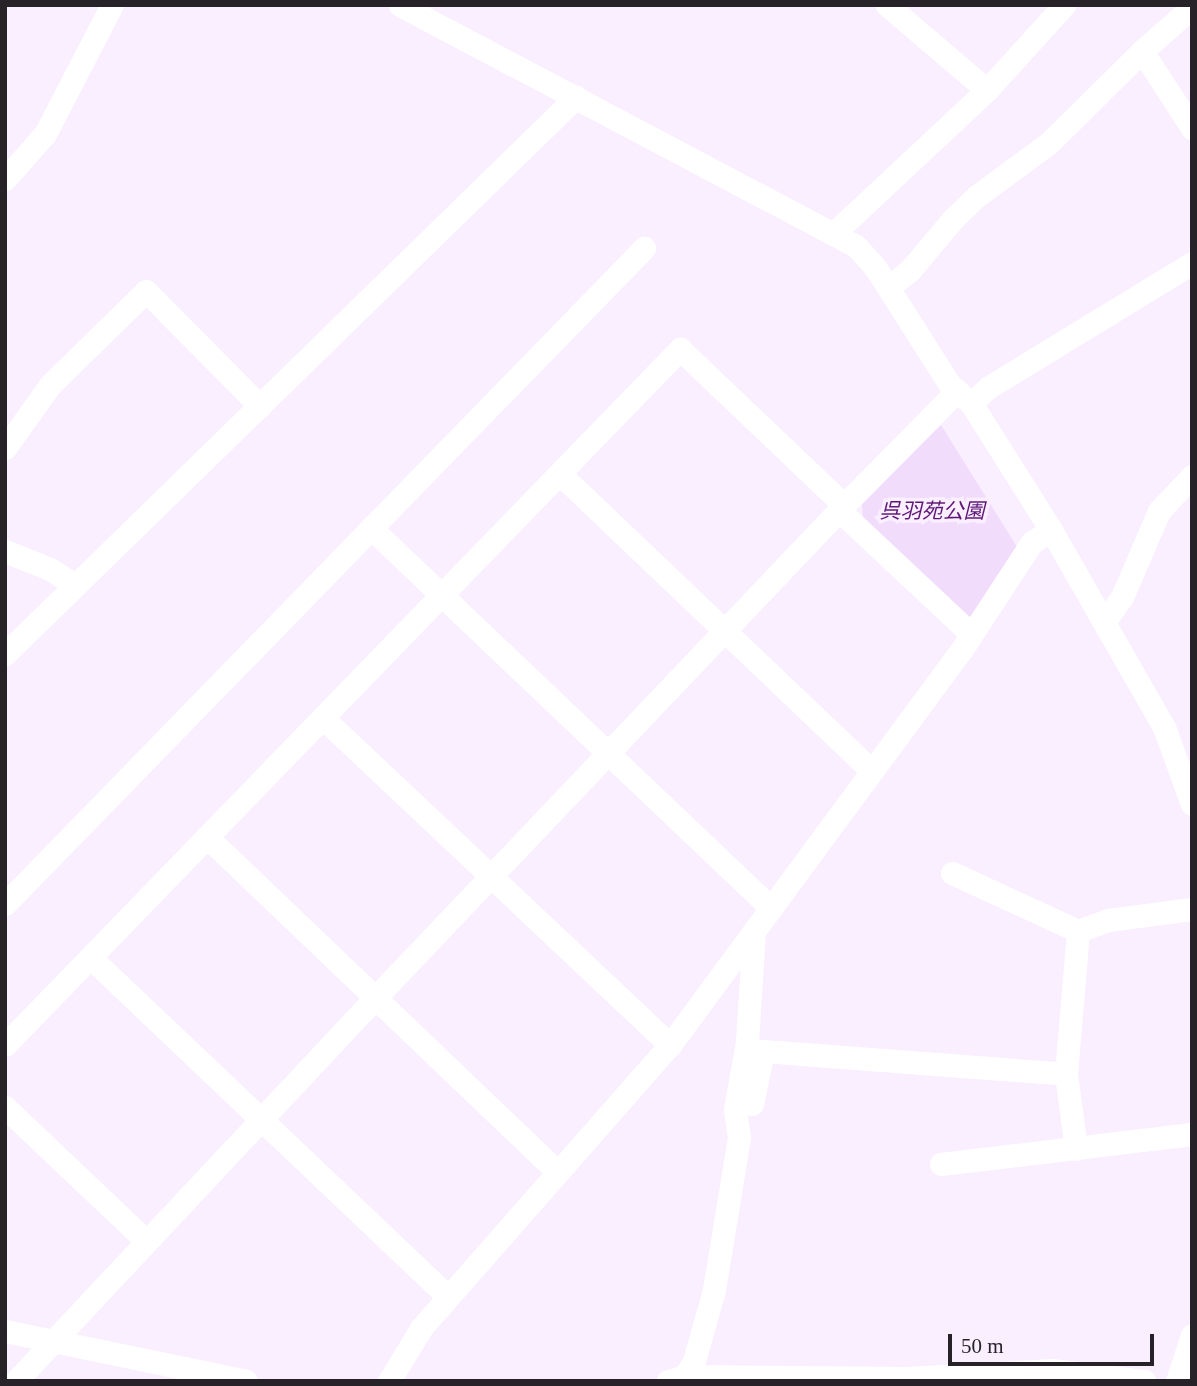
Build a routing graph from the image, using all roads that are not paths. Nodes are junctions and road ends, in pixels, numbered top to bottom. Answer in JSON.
{"nodes":[{"id":1,"x":113,"y":5,"type":"edge"},
{"id":2,"x":887,"y":5,"type":"edge"},
{"id":3,"x":1064,"y":5,"type":"edge"},
{"id":4,"x":1192,"y":6,"type":"edge"},
{"id":5,"x":407,"y":7,"type":"edge"},
{"id":6,"x":1142,"y":51,"type":"junction"},
{"id":7,"x":987,"y":90,"type":"junction"},
{"id":8,"x":576,"y":97,"type":"junction"},
{"id":9,"x":1192,"y":128,"type":"edge"},
{"id":10,"x":5,"y":178,"type":"edge"},
{"id":11,"x":834,"y":234,"type":"junction"},
{"id":12,"x":645,"y":248,"type":"dead end"},
{"id":13,"x":1192,"y":263,"type":"edge"},
{"id":14,"x":889,"y":287,"type":"junction"},
{"id":15,"x":964,"y":397,"type":"junction"},
{"id":16,"x":260,"y":406,"type":"junction"},
{"id":17,"x":5,"y":448,"type":"edge"},
{"id":18,"x":560,"y":474,"type":"junction"},
{"id":19,"x":1192,"y":476,"type":"edge"},
{"id":20,"x":842,"y":508,"type":"junction"},
{"id":21,"x":371,"y":528,"type":"junction"},
{"id":22,"x":1051,"y":530,"type":"junction"},
{"id":23,"x":5,"y":551,"type":"edge"},
{"id":24,"x":75,"y":585,"type":"junction"},
{"id":25,"x":443,"y":596,"type":"junction"},
{"id":26,"x":1105,"y":621,"type":"junction"},
{"id":27,"x":726,"y":632,"type":"junction"},
{"id":28,"x":971,"y":635,"type":"junction"},
{"id":29,"x":5,"y":654,"type":"edge"},
{"id":30,"x":323,"y":718,"type":"junction"},
{"id":31,"x":609,"y":754,"type":"junction"},
{"id":32,"x":871,"y":770,"type":"junction"},
{"id":33,"x":1192,"y":804,"type":"edge"},
{"id":34,"x":207,"y":837,"type":"junction"},
{"id":35,"x":952,"y":873,"type":"dead end"},
{"id":36,"x":492,"y":877,"type":"junction"},
{"id":37,"x":5,"y":904,"type":"edge"},
{"id":38,"x":771,"y":908,"type":"junction"},
{"id":39,"x":1192,"y":909,"type":"edge"},
{"id":40,"x":754,"y":931,"type":"junction"},
{"id":41,"x":1078,"y":931,"type":"junction"},
{"id":42,"x":91,"y":958,"type":"junction"},
{"id":43,"x":375,"y":998,"type":"junction"},
{"id":44,"x":5,"y":1045,"type":"edge"},
{"id":45,"x":670,"y":1045,"type":"junction"},
{"id":46,"x":1066,"y":1074,"type":"junction"},
{"id":47,"x":5,"y":1107,"type":"edge"},
{"id":48,"x":261,"y":1119,"type":"junction"},
{"id":49,"x":1192,"y":1134,"type":"edge"},
{"id":50,"x":739,"y":1138,"type":"junction"},
{"id":51,"x":1076,"y":1149,"type":"junction"},
{"id":52,"x":941,"y":1164,"type":"dead end"},
{"id":53,"x":558,"y":1172,"type":"junction"},
{"id":54,"x":146,"y":1241,"type":"junction"},
{"id":55,"x":448,"y":1297,"type":"junction"},
{"id":56,"x":5,"y":1331,"type":"edge"},
{"id":57,"x":1192,"y":1335,"type":"edge"},
{"id":58,"x":51,"y":1341,"type":"junction"},
{"id":59,"x":953,"y":1377,"type":"edge"},
{"id":60,"x":673,"y":1379,"type":"edge"},
{"id":61,"x":16,"y":1381,"type":"edge"},
{"id":62,"x":246,"y":1381,"type":"edge"},
{"id":63,"x":389,"y":1381,"type":"edge"},
{"id":64,"x":1144,"y":1381,"type":"edge"},
{"id":65,"x":1177,"y":1381,"type":"edge"}],
"edges":[{"from":1,"to":10,"type":"street"},
{"from":2,"to":7,"type":"street"},
{"from":3,"to":7,"type":"street"},
{"from":4,"to":6,"type":"street"},
{"from":5,"to":8,"type":"street"},
{"from":6,"to":9,"type":"street"},
{"from":6,"to":14,"type":"street"},
{"from":7,"to":11,"type":"street"},
{"from":8,"to":11,"type":"street"},
{"from":8,"to":16,"type":"street"},
{"from":11,"to":14,"type":"street"},
{"from":12,"to":21,"type":"street"},
{"from":13,"to":15,"type":"street"},
{"from":14,"to":15,"type":"street"},
{"from":15,"to":20,"type":"street"},
{"from":15,"to":22,"type":"street"},
{"from":16,"to":17,"type":"street"},
{"from":16,"to":24,"type":"street"},
{"from":18,"to":20,"type":"street"},
{"from":18,"to":25,"type":"street"},
{"from":18,"to":27,"type":"street"},
{"from":19,"to":26,"type":"street"},
{"from":20,"to":27,"type":"street"},
{"from":20,"to":28,"type":"street"},
{"from":21,"to":25,"type":"street"},
{"from":21,"to":37,"type":"street"},
{"from":22,"to":26,"type":"street"},
{"from":22,"to":28,"type":"street"},
{"from":23,"to":24,"type":"street"},
{"from":24,"to":29,"type":"street"},
{"from":25,"to":30,"type":"street"},
{"from":25,"to":31,"type":"street"},
{"from":26,"to":33,"type":"street"},
{"from":27,"to":31,"type":"street"},
{"from":27,"to":32,"type":"street"},
{"from":28,"to":32,"type":"street"},
{"from":30,"to":34,"type":"street"},
{"from":30,"to":36,"type":"street"},
{"from":31,"to":36,"type":"street"},
{"from":31,"to":38,"type":"street"},
{"from":32,"to":38,"type":"street"},
{"from":34,"to":42,"type":"street"},
{"from":34,"to":43,"type":"street"},
{"from":35,"to":41,"type":"street"},
{"from":36,"to":43,"type":"street"},
{"from":36,"to":45,"type":"street"},
{"from":38,"to":40,"type":"street"},
{"from":39,"to":41,"type":"street"},
{"from":40,"to":45,"type":"street"},
{"from":40,"to":50,"type":"street"},
{"from":41,"to":46,"type":"street"},
{"from":42,"to":44,"type":"street"},
{"from":42,"to":48,"type":"street"},
{"from":43,"to":48,"type":"street"},
{"from":43,"to":53,"type":"street"},
{"from":45,"to":53,"type":"street"},
{"from":46,"to":50,"type":"street"},
{"from":46,"to":51,"type":"street"},
{"from":47,"to":54,"type":"street"},
{"from":48,"to":54,"type":"street"},
{"from":48,"to":55,"type":"street"},
{"from":49,"to":51,"type":"street"},
{"from":50,"to":60,"type":"street"},
{"from":51,"to":52,"type":"street"},
{"from":53,"to":55,"type":"street"},
{"from":54,"to":58,"type":"street"},
{"from":55,"to":63,"type":"street"},
{"from":56,"to":58,"type":"street"},
{"from":57,"to":65,"type":"street"},
{"from":58,"to":61,"type":"street"},
{"from":58,"to":62,"type":"street"},
{"from":59,"to":60,"type":"street"},
{"from":59,"to":64,"type":"street"}]}
